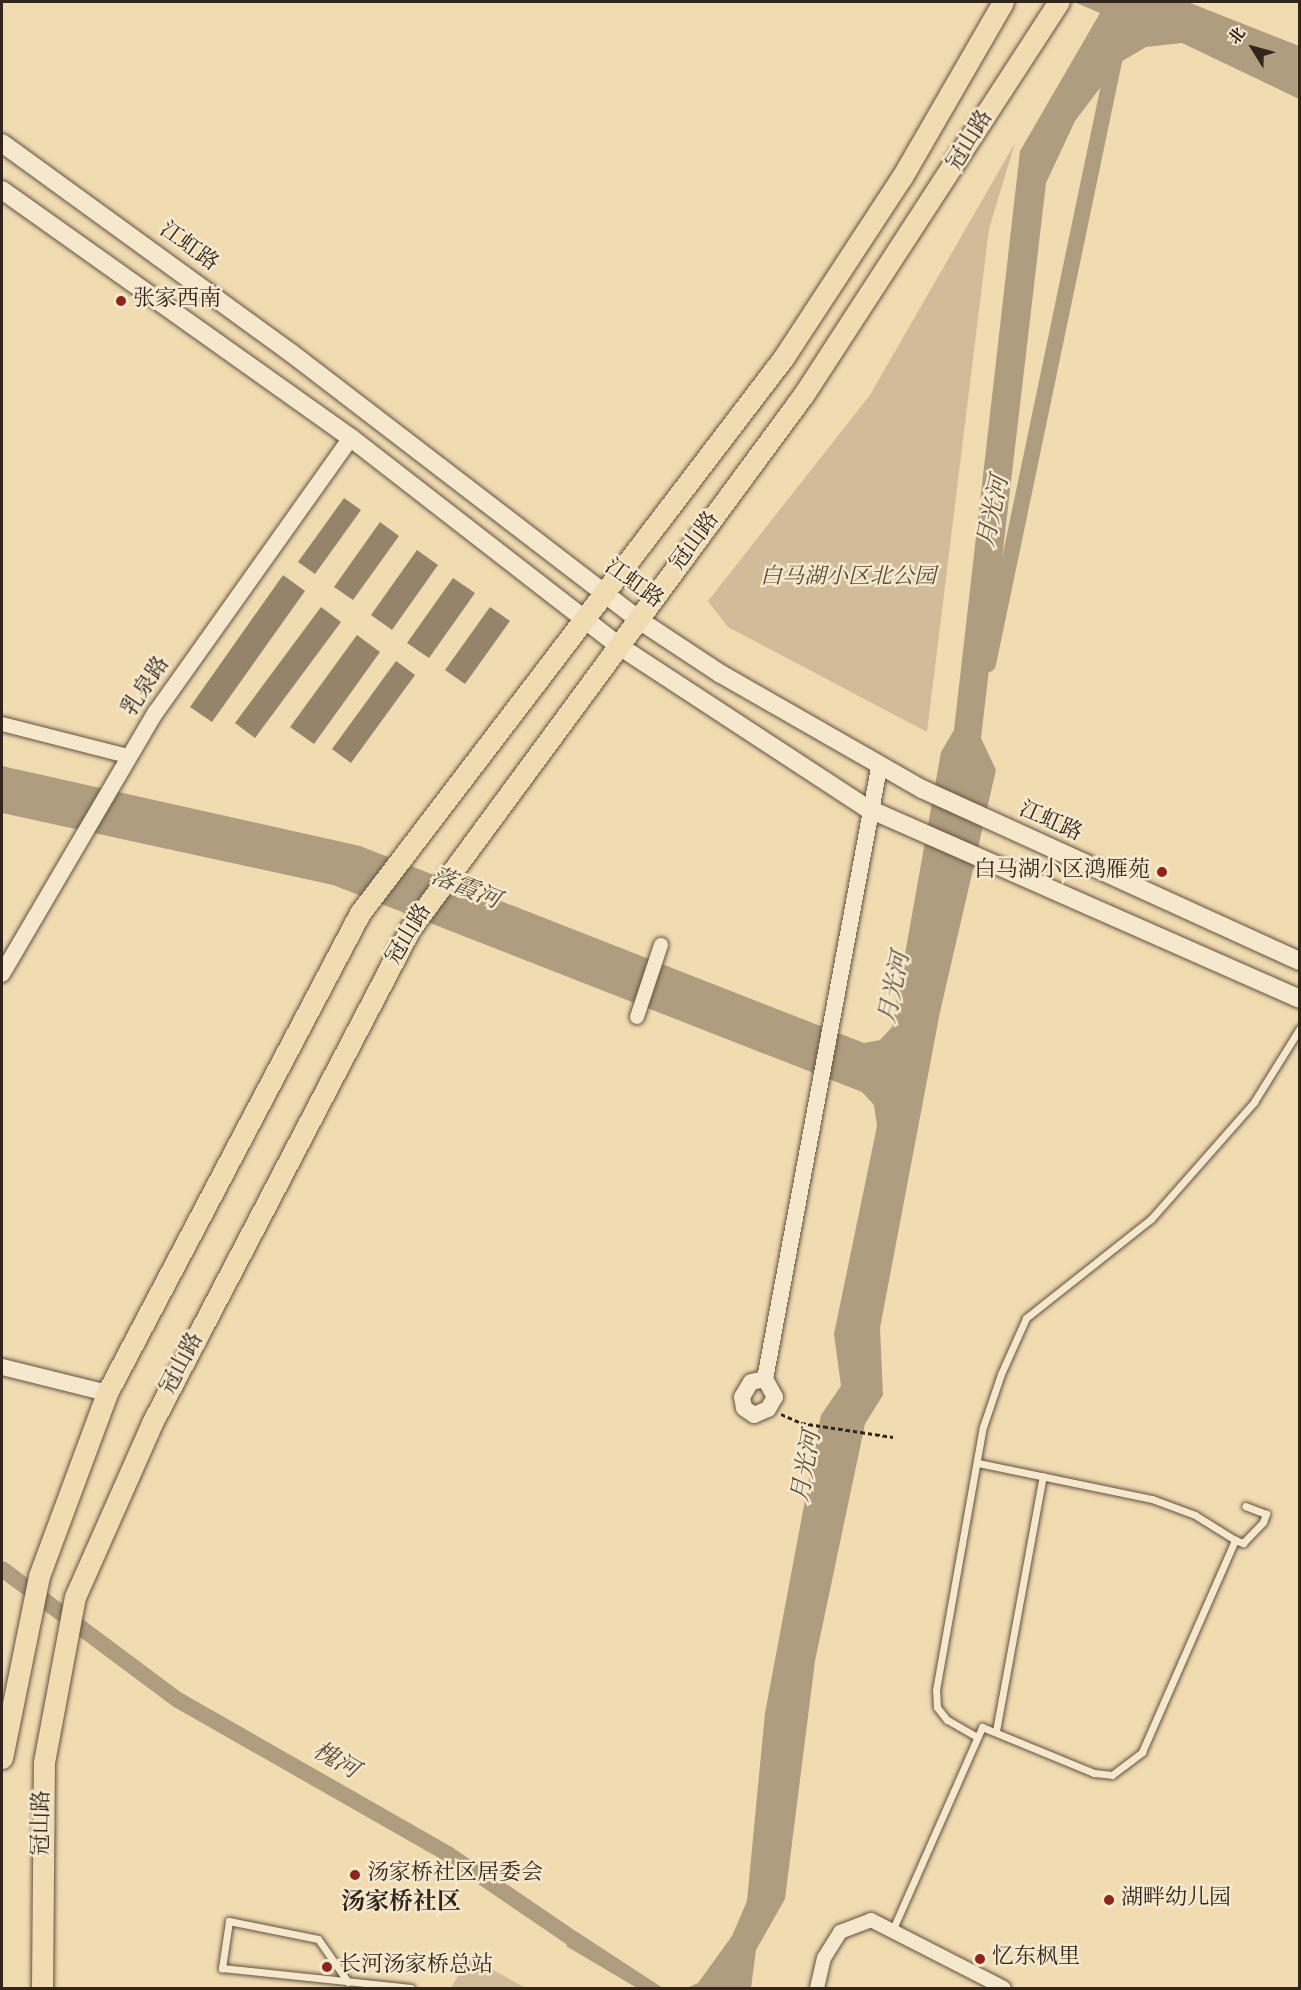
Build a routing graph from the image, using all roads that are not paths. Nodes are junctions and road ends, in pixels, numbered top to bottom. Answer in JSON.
{"nodes":[{"id":1,"x":1003,"y":2,"type":"edge"},
{"id":2,"x":1059,"y":2,"type":"edge"},
{"id":3,"x":2,"y":143,"type":"edge"},
{"id":4,"x":2,"y":190,"type":"edge"},
{"id":5,"x":351,"y":438,"type":"junction"},
{"id":6,"x":604,"y":594,"type":"junction"},
{"id":7,"x":586,"y":618,"type":"junction"},
{"id":8,"x":639,"y":620,"type":"junction"},
{"id":9,"x":620,"y":645,"type":"junction"},
{"id":10,"x":2,"y":724,"type":"edge"},
{"id":11,"x":128,"y":756,"type":"junction"},
{"id":12,"x":879,"y":768,"type":"junction"},
{"id":13,"x":867,"y":808,"type":"junction"},
{"id":14,"x":661,"y":945,"type":"dead end"},
{"id":15,"x":1299,"y":961,"type":"edge"},
{"id":16,"x":2,"y":974,"type":"edge"},
{"id":17,"x":1299,"y":999,"type":"edge"},
{"id":18,"x":637,"y":1017,"type":"dead end"},
{"id":19,"x":1299,"y":1028,"type":"edge"},
{"id":20,"x":2,"y":1367,"type":"edge"},
{"id":21,"x":765,"y":1379,"type":"junction"},
{"id":22,"x":107,"y":1393,"type":"junction"},
{"id":23,"x":978,"y":1463,"type":"junction"},
{"id":24,"x":1044,"y":1476,"type":"junction"},
{"id":25,"x":1245,"y":1506,"type":"dead end"},
{"id":26,"x":1235,"y":1540,"type":"junction"},
{"id":27,"x":996,"y":1731,"type":"junction"},
{"id":28,"x":977,"y":1737,"type":"junction"},
{"id":29,"x":2,"y":1758,"type":"edge"},
{"id":30,"x":893,"y":1929,"type":"junction"},
{"id":31,"x":348,"y":1982,"type":"junction"},
{"id":32,"x":42,"y":1989,"type":"edge"},
{"id":33,"x":411,"y":1989,"type":"edge"},
{"id":34,"x":817,"y":1989,"type":"edge"},
{"id":35,"x":1004,"y":1989,"type":"edge"}],
"edges":[{"from":1,"to":6,"type":"main road","name":"冠山路"},
{"from":2,"to":8,"type":"main road","name":"冠山路"},
{"from":3,"to":6,"type":"main road","name":"江虹路"},
{"from":4,"to":5,"type":"main road"},
{"from":5,"to":7,"type":"main road"},
{"from":5,"to":11,"type":"street","name":"乳泉路"},
{"from":6,"to":7,"type":"main road","name":"冠山路"},
{"from":6,"to":8,"type":"main road","name":"江虹路"},
{"from":7,"to":9,"type":"main road"},
{"from":7,"to":22,"type":"main road","name":"冠山路"},
{"from":8,"to":9,"type":"main road","name":"冠山路"},
{"from":8,"to":12,"type":"main road","name":"江虹路"},
{"from":9,"to":13,"type":"main road"},
{"from":9,"to":32,"type":"main road","name":"冠山路"},
{"from":10,"to":11,"type":"street"},
{"from":11,"to":16,"type":"street","name":"乳泉路"},
{"from":12,"to":13,"type":"street"},
{"from":12,"to":15,"type":"main road","name":"江虹路"},
{"from":13,"to":17,"type":"main road"},
{"from":13,"to":21,"type":"street"},
{"from":14,"to":18,"type":"street"},
{"from":19,"to":23,"type":"lane"},
{"from":20,"to":22,"type":"street"},
{"from":21,"to":21,"type":"street"},
{"from":22,"to":29,"type":"main road","name":"冠山路"},
{"from":23,"to":24,"type":"lane"},
{"from":23,"to":28,"type":"lane"},
{"from":24,"to":26,"type":"lane"},
{"from":24,"to":27,"type":"lane"},
{"from":25,"to":26,"type":"lane"},
{"from":26,"to":27,"type":"lane"},
{"from":27,"to":28,"type":"lane"},
{"from":28,"to":30,"type":"lane"},
{"from":30,"to":34,"type":"street"},
{"from":30,"to":35,"type":"street"},
{"from":31,"to":31,"type":"lane"},
{"from":31,"to":33,"type":"lane"}]}
